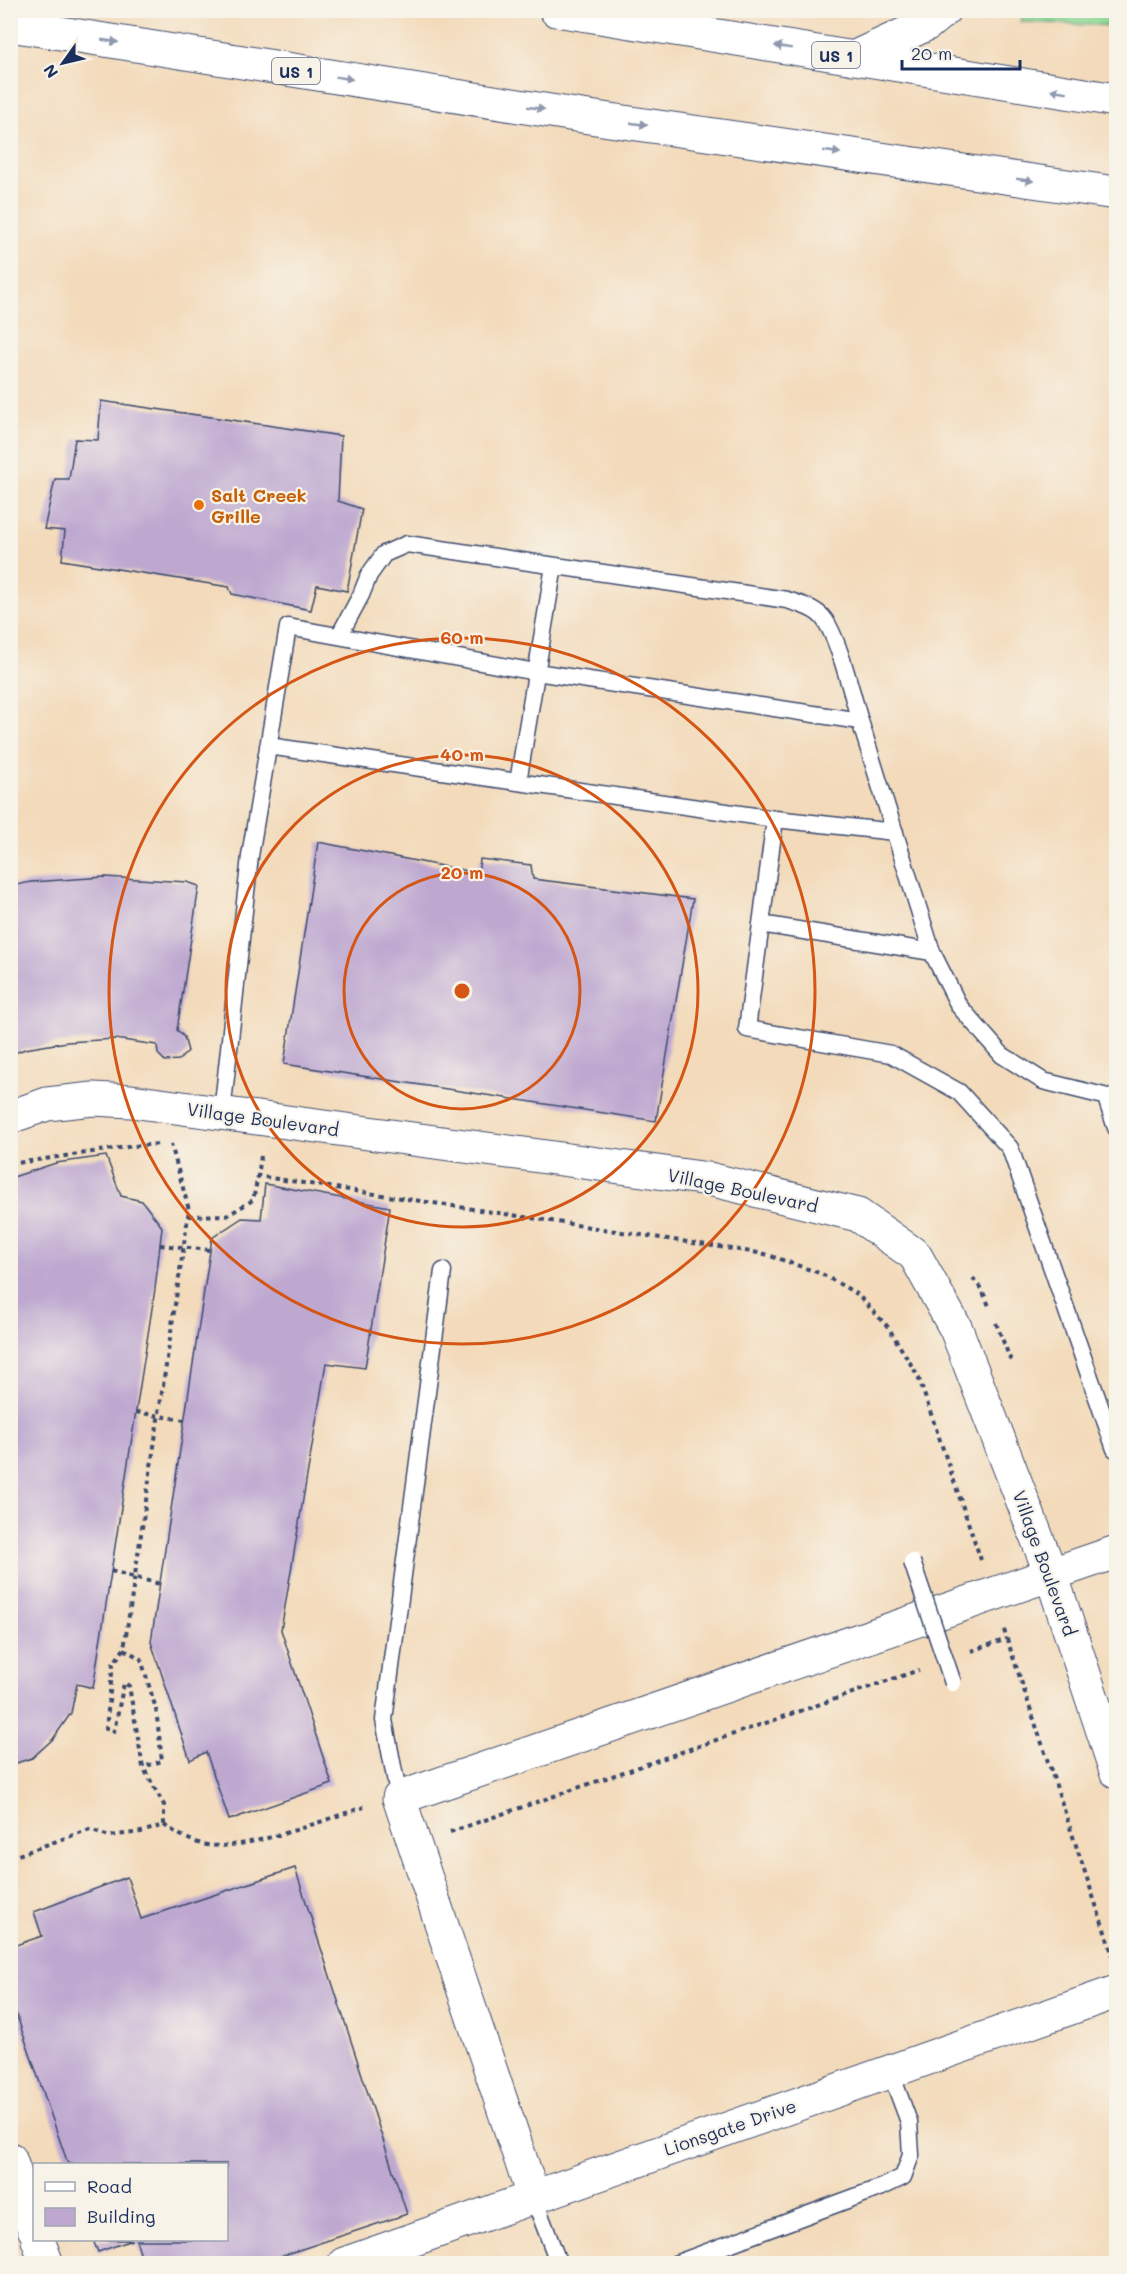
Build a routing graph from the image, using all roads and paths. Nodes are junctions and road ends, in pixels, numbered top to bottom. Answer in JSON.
{"nodes":[{"id":1,"x":556,"y":10,"type":"edge"},
{"id":2,"x":944,"y":10,"type":"edge"},
{"id":3,"x":10,"y":26,"type":"edge"},
{"id":4,"x":853,"y":58,"type":"junction"},
{"id":5,"x":1116,"y":100,"type":"edge"},
{"id":6,"x":1116,"y":193,"type":"edge"},
{"id":7,"x":555,"y":566,"type":"junction"},
{"id":8,"x":339,"y":636,"type":"junction"},
{"id":9,"x":536,"y":672,"type":"junction"},
{"id":10,"x":860,"y":721,"type":"junction"},
{"id":11,"x":268,"y":746,"type":"junction"},
{"id":12,"x":518,"y":782,"type":"junction"},
{"id":13,"x":775,"y":819,"type":"junction"},
{"id":14,"x":895,"y":832,"type":"junction"},
{"id":15,"x":761,"y":924,"type":"junction"},
{"id":16,"x":932,"y":952,"type":"junction"},
{"id":17,"x":1111,"y":1099,"type":"edge"},
{"id":18,"x":222,"y":1113,"type":"junction"},
{"id":19,"x":10,"y":1117,"type":"edge"},
{"id":20,"x":1116,"y":1128,"type":"edge"},
{"id":21,"x":180,"y":1143,"type":"dead end"},
{"id":22,"x":171,"y":1144,"type":"junction"},
{"id":23,"x":250,"y":1151,"type":"dead end"},
{"id":24,"x":10,"y":1164,"type":"edge"},
{"id":25,"x":258,"y":1176,"type":"junction"},
{"id":26,"x":189,"y":1216,"type":"junction"},
{"id":27,"x":160,"y":1245,"type":"dead end"},
{"id":28,"x":210,"y":1250,"type":"dead end"},
{"id":29,"x":443,"y":1270,"type":"dead end"},
{"id":30,"x":969,"y":1272,"type":"dead end"},
{"id":31,"x":990,"y":1309,"type":"dead end"},
{"id":32,"x":995,"y":1319,"type":"dead end"},
{"id":33,"x":1014,"y":1371,"type":"dead end"},
{"id":34,"x":136,"y":1412,"type":"dead end"},
{"id":35,"x":184,"y":1420,"type":"dead end"},
{"id":36,"x":1116,"y":1448,"type":"edge"},
{"id":37,"x":1116,"y":1551,"type":"edge"},
{"id":38,"x":912,"y":1562,"type":"dead end"},
{"id":39,"x":111,"y":1572,"type":"dead end"},
{"id":40,"x":1050,"y":1574,"type":"junction"},
{"id":41,"x":160,"y":1584,"type":"dead end"},
{"id":42,"x":993,"y":1594,"type":"junction"},
{"id":43,"x":1007,"y":1639,"type":"junction"},
{"id":44,"x":124,"y":1650,"type":"junction"},
{"id":45,"x":963,"y":1654,"type":"dead end"},
{"id":46,"x":929,"y":1666,"type":"dead end"},
{"id":47,"x":953,"y":1683,"type":"dead end"},
{"id":48,"x":143,"y":1767,"type":"junction"},
{"id":49,"x":1116,"y":1771,"type":"edge"},
{"id":50,"x":386,"y":1801,"type":"junction"},
{"id":51,"x":164,"y":1825,"type":"junction"},
{"id":52,"x":415,"y":1844,"type":"junction"},
{"id":53,"x":10,"y":1858,"type":"edge"},
{"id":54,"x":1116,"y":1965,"type":"edge"},
{"id":55,"x":1116,"y":1992,"type":"edge"},
{"id":56,"x":890,"y":2071,"type":"junction"},
{"id":57,"x":10,"y":2159,"type":"edge"},
{"id":58,"x":533,"y":2196,"type":"junction"},
{"id":59,"x":33,"y":2226,"type":"edge"},
{"id":60,"x":38,"y":2241,"type":"edge"},
{"id":61,"x":46,"y":2264,"type":"edge"},
{"id":62,"x":344,"y":2264,"type":"edge"},
{"id":63,"x":559,"y":2264,"type":"edge"},
{"id":64,"x":675,"y":2264,"type":"edge"}],
"edges":[{"from":4,"to":1,"type":"main road","number":"US 1","one_way":true},
{"from":2,"to":4,"type":"main road"},
{"from":3,"to":6,"type":"main road","number":"US 1","one_way":true},
{"from":5,"to":4,"type":"main road","number":"US 1","one_way":true},
{"from":7,"to":8,"type":"lane"},
{"from":7,"to":9,"type":"lane"},
{"from":7,"to":10,"type":"lane"},
{"from":8,"to":9,"type":"lane"},
{"from":8,"to":11,"type":"lane"},
{"from":9,"to":10,"type":"lane"},
{"from":9,"to":12,"type":"lane"},
{"from":10,"to":14,"type":"lane"},
{"from":11,"to":12,"type":"lane"},
{"from":11,"to":18,"type":"lane"},
{"from":12,"to":13,"type":"lane"},
{"from":13,"to":14,"type":"lane"},
{"from":13,"to":15,"type":"lane"},
{"from":14,"to":16,"type":"lane"},
{"from":15,"to":16,"type":"lane"},
{"from":15,"to":36,"type":"lane"},
{"from":16,"to":17,"type":"lane"},
{"from":17,"to":20,"type":"lane"},
{"from":18,"to":19,"type":"main road","name":"Village Boulevard"},
{"from":18,"to":40,"type":"main road","name":"Village Boulevard"},
{"from":21,"to":22,"type":"path"},
{"from":22,"to":24,"type":"path"},
{"from":22,"to":26,"type":"path"},
{"from":23,"to":25,"type":"path"},
{"from":25,"to":26,"type":"path"},
{"from":25,"to":42,"type":"path"},
{"from":26,"to":44,"type":"path"},
{"from":27,"to":28,"type":"path","bridge":true},
{"from":29,"to":50,"type":"lane"},
{"from":30,"to":31,"type":"path"},
{"from":32,"to":33,"type":"path"},
{"from":34,"to":35,"type":"path","bridge":true},
{"from":37,"to":40,"type":"main road"},
{"from":38,"to":47,"type":"lane","bridge":true},
{"from":39,"to":41,"type":"path","bridge":true},
{"from":40,"to":42,"type":"main road"},
{"from":40,"to":49,"type":"main road","name":"Village Boulevard"},
{"from":42,"to":43,"type":"path"},
{"from":42,"to":50,"type":"main road"},
{"from":43,"to":45,"type":"path"},
{"from":43,"to":54,"type":"path"},
{"from":44,"to":48,"type":"path"},
{"from":44,"to":48,"type":"path"},
{"from":46,"to":52,"type":"path"},
{"from":48,"to":51,"type":"path"},
{"from":50,"to":51,"type":"path"},
{"from":50,"to":52,"type":"main road"},
{"from":51,"to":53,"type":"path"},
{"from":52,"to":58,"type":"main road"},
{"from":55,"to":56,"type":"main road","name":"Lionsgate Drive"},
{"from":56,"to":58,"type":"main road","name":"Lionsgate Drive"},
{"from":56,"to":64,"type":"lane"},
{"from":57,"to":59,"type":"main road"},
{"from":58,"to":62,"type":"main road","name":"Lionsgate Drive"},
{"from":58,"to":63,"type":"lane"},
{"from":60,"to":61,"type":"main road"}]}
